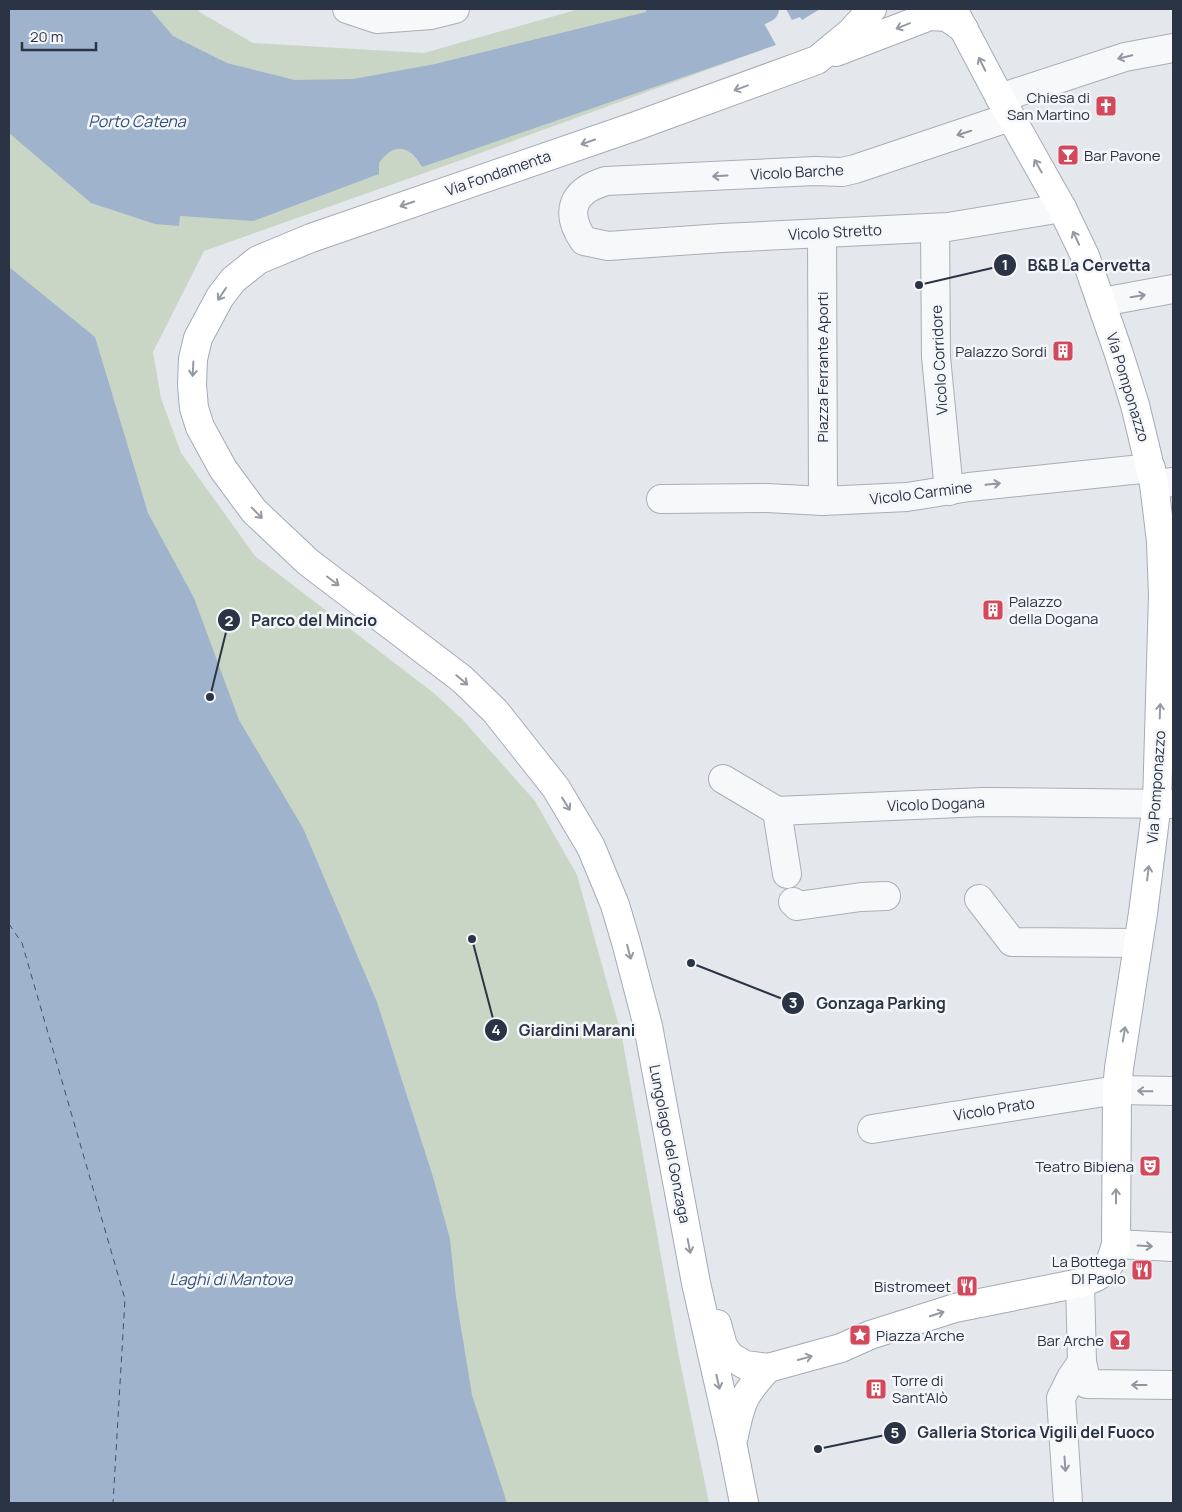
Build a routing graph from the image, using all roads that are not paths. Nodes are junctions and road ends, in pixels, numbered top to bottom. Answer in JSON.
{"nodes":[{"id":1,"x":347,"y":9,"type":"edge"},
{"id":2,"x":455,"y":9,"type":"edge"},
{"id":3,"x":872,"y":9,"type":"edge"},
{"id":4,"x":958,"y":19,"type":"edge"},
{"id":5,"x":1173,"y":48,"type":"edge"},
{"id":6,"x":817,"y":60,"type":"junction"},
{"id":7,"x":1005,"y":108,"type":"junction"},
{"id":8,"x":606,"y":181,"type":"joint"},
{"id":9,"x":1062,"y":208,"type":"junction"},
{"id":10,"x":935,"y":228,"type":"junction"},
{"id":11,"x":822,"y":233,"type":"junction"},
{"id":12,"x":1173,"y":289,"type":"edge"},
{"id":13,"x":1102,"y":302,"type":"junction"},
{"id":14,"x":207,"y":323,"type":"joint"},
{"id":15,"x":1160,"y":478,"type":"edge"},
{"id":16,"x":950,"y":491,"type":"junction"},
{"id":17,"x":661,"y":499,"type":"dead end"},
{"id":18,"x":823,"y":502,"type":"junction"},
{"id":19,"x":723,"y":779,"type":"dead end"},
{"id":20,"x":1165,"y":803,"type":"edge"},
{"id":21,"x":777,"y":811,"type":"junction"},
{"id":22,"x":788,"y":874,"type":"dead end"},
{"id":23,"x":886,"y":896,"type":"dead end"},
{"id":24,"x":979,"y":899,"type":"dead end"},
{"id":25,"x":792,"y":902,"type":"dead end"},
{"id":26,"x":1138,"y":944,"type":"junction"},
{"id":27,"x":1117,"y":1090,"type":"junction"},
{"id":28,"x":1173,"y":1091,"type":"edge"},
{"id":29,"x":872,"y":1129,"type":"dead end"},
{"id":30,"x":1116,"y":1244,"type":"junction"},
{"id":31,"x":1173,"y":1247,"type":"edge"},
{"id":32,"x":1092,"y":1278,"type":"junction"},
{"id":33,"x":696,"y":1283,"type":"junction"},
{"id":34,"x":1082,"y":1362,"type":"junction"},
{"id":35,"x":768,"y":1368,"type":"junction"},
{"id":36,"x":1173,"y":1385,"type":"edge"},
{"id":37,"x":732,"y":1442,"type":"junction"},
{"id":38,"x":744,"y":1503,"type":"edge"},
{"id":39,"x":1068,"y":1503,"type":"edge"}],
"edges":[{"from":1,"to":2,"type":"street"},
{"from":3,"to":6,"type":"main road","name":"Via Fondamenta"},
{"from":4,"to":6,"type":"main road","name":"Via Fondamenta","one_way":true},
{"from":7,"to":4,"type":"main road","name":"Via Pomponazzo","one_way":true},
{"from":5,"to":7,"type":"street","name":"Vicolo Barche","one_way":true},
{"from":6,"to":14,"type":"main road","name":"Via Fondamenta","one_way":true},
{"from":7,"to":8,"type":"street","name":"Vicolo Barche","one_way":true},
{"from":9,"to":7,"type":"main road","name":"Via Pomponazzo","one_way":true},
{"from":8,"to":11,"type":"street","name":"Vicolo Stretto"},
{"from":9,"to":10,"type":"street","name":"Vicolo Stretto"},
{"from":13,"to":9,"type":"main road","name":"Via Pomponazzo","one_way":true},
{"from":10,"to":11,"type":"street","name":"Vicolo Stretto"},
{"from":10,"to":16,"type":"street","name":"Vicolo Corridore"},
{"from":11,"to":18,"type":"street","name":"Piazza Ferrante Aporti"},
{"from":13,"to":12,"type":"street","one_way":true},
{"from":13,"to":15,"type":"main road","name":"Via Pomponazzo"},
{"from":14,"to":33,"type":"main road","name":"Lungolago del Gonzaga","one_way":true},
{"from":16,"to":15,"type":"street","name":"Vicolo Carmine","one_way":true},
{"from":20,"to":15,"type":"main road","name":"Via Pomponazzo","one_way":true},
{"from":16,"to":18,"type":"street","name":"Vicolo Carmine"},
{"from":17,"to":18,"type":"street","name":"Vicolo Carmine"},
{"from":19,"to":21,"type":"street"},
{"from":20,"to":21,"type":"street","name":"Vicolo Dogana"},
{"from":26,"to":20,"type":"main road","name":"Via Pomponazzo","one_way":true},
{"from":21,"to":22,"type":"street"},
{"from":23,"to":25,"type":"street"},
{"from":24,"to":26,"type":"street"},
{"from":27,"to":26,"type":"main road","name":"Via Pomponazzo","one_way":true},
{"from":28,"to":27,"type":"street","name":"Vicolo Prato","one_way":true},
{"from":27,"to":29,"type":"street","name":"Vicolo Prato"},
{"from":30,"to":27,"type":"main road","name":"Via Pomponazzo","one_way":true},
{"from":30,"to":31,"type":"street","one_way":true},
{"from":30,"to":32,"type":"main road","name":"Via Pomponazzo"},
{"from":32,"to":34,"type":"street"},
{"from":35,"to":32,"type":"main road","one_way":true},
{"from":33,"to":35,"type":"main road"},
{"from":33,"to":37,"type":"main road","name":"Lungolago del Gonzaga","one_way":true},
{"from":36,"to":34,"type":"street","one_way":true},
{"from":34,"to":39,"type":"street","one_way":true},
{"from":35,"to":37,"type":"main road"},
{"from":37,"to":38,"type":"main road","name":"Lungolago del Gonzaga"}]}
